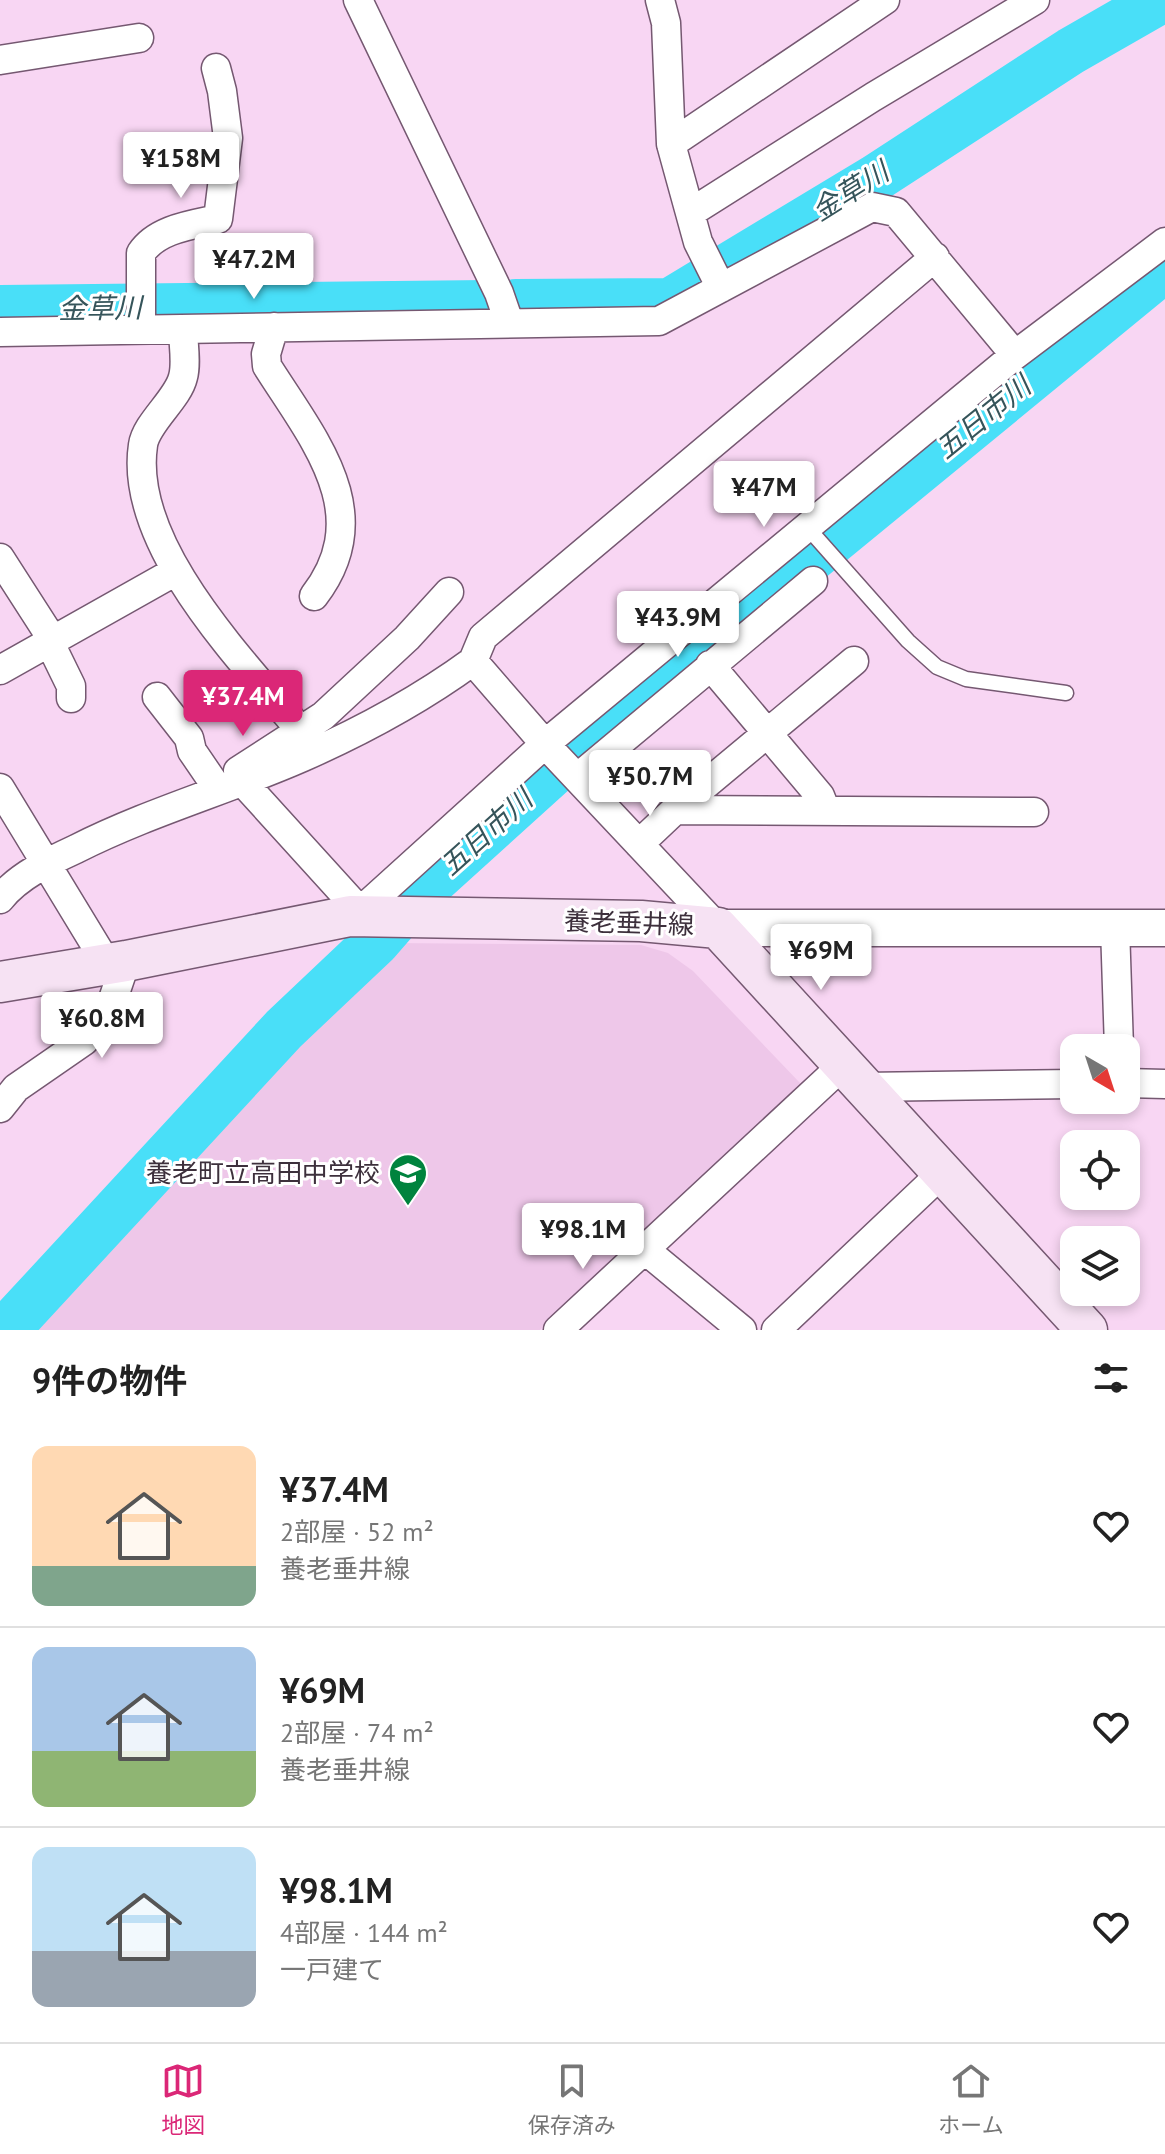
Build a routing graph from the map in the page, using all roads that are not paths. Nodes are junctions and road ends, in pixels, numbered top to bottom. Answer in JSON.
{"nodes":[{"id":1,"x":358,"y":0,"type":"edge"},
{"id":2,"x":660,"y":0,"type":"edge"},
{"id":3,"x":885,"y":0,"type":"edge"},
{"id":4,"x":1035,"y":0,"type":"edge"},
{"id":5,"x":139,"y":38,"type":"dead end"},
{"id":6,"x":0,"y":60,"type":"edge"},
{"id":7,"x":216,"y":68,"type":"dead end"},
{"id":8,"x":671,"y":144,"type":"junction"},
{"id":9,"x":690,"y":213,"type":"junction"},
{"id":10,"x":1165,"y":242,"type":"edge"},
{"id":11,"x":935,"y":257,"type":"junction"},
{"id":12,"x":716,"y":277,"type":"junction"},
{"id":13,"x":141,"y":315,"type":"junction"},
{"id":14,"x":509,"y":322,"type":"junction"},
{"id":15,"x":274,"y":327,"type":"junction"},
{"id":16,"x":183,"y":329,"type":"junction"},
{"id":17,"x":0,"y":332,"type":"edge"},
{"id":18,"x":1015,"y":355,"type":"junction"},
{"id":19,"x":807,"y":527,"type":"junction"},
{"id":20,"x":0,"y":558,"type":"edge"},
{"id":21,"x":176,"y":571,"type":"junction"},
{"id":22,"x":813,"y":581,"type":"dead end"},
{"id":23,"x":449,"y":592,"type":"dead end"},
{"id":24,"x":314,"y":596,"type":"dead end"},
{"id":25,"x":50,"y":640,"type":"junction"},
{"id":26,"x":473,"y":661,"type":"junction"},
{"id":27,"x":854,"y":661,"type":"dead end"},
{"id":28,"x":710,"y":665,"type":"junction"},
{"id":29,"x":0,"y":670,"type":"edge"},
{"id":30,"x":1066,"y":693,"type":"dead end"},
{"id":31,"x":157,"y":697,"type":"dead end"},
{"id":32,"x":71,"y":698,"type":"dead end"},
{"id":33,"x":301,"y":731,"type":"junction"},
{"id":34,"x":767,"y":733,"type":"junction"},
{"id":35,"x":545,"y":744,"type":"junction"},
{"id":36,"x":577,"y":778,"type":"junction"},
{"id":37,"x":229,"y":785,"type":"junction"},
{"id":38,"x":0,"y":788,"type":"edge"},
{"id":39,"x":675,"y":810,"type":"junction"},
{"id":40,"x":826,"y":811,"type":"junction"},
{"id":41,"x":1034,"y":812,"type":"dead end"},
{"id":42,"x":639,"y":844,"type":"junction"},
{"id":43,"x":48,"y":863,"type":"junction"},
{"id":44,"x":0,"y":899,"type":"edge"},
{"id":45,"x":364,"y":915,"type":"junction"},
{"id":46,"x":1115,"y":927,"type":"junction"},
{"id":47,"x":718,"y":928,"type":"junction"},
{"id":48,"x":1165,"y":928,"type":"edge"},
{"id":49,"x":116,"y":962,"type":"junction"},
{"id":50,"x":0,"y":982,"type":"edge"},
{"id":51,"x":1119,"y":1034,"type":"edge"},
{"id":52,"x":854,"y":1076,"type":"junction"},
{"id":53,"x":1060,"y":1083,"type":"edge"},
{"id":54,"x":1140,"y":1083,"type":"edge"},
{"id":55,"x":1165,"y":1084,"type":"edge"},
{"id":56,"x":0,"y":1108,"type":"edge"},
{"id":57,"x":943,"y":1172,"type":"junction"},
{"id":58,"x":644,"y":1249,"type":"junction"},
{"id":59,"x":558,"y":1330,"type":"edge"},
{"id":60,"x":742,"y":1330,"type":"edge"},
{"id":61,"x":776,"y":1330,"type":"edge"},
{"id":62,"x":1087,"y":1330,"type":"edge"}],
"edges":[{"from":1,"to":14,"type":"street"},
{"from":2,"to":8,"type":"street"},
{"from":3,"to":8,"type":"street"},
{"from":4,"to":9,"type":"street"},
{"from":5,"to":6,"type":"street"},
{"from":7,"to":13,"type":"street"},
{"from":8,"to":9,"type":"street"},
{"from":9,"to":12,"type":"street"},
{"from":10,"to":18,"type":"street"},
{"from":11,"to":12,"type":"street"},
{"from":11,"to":18,"type":"street"},
{"from":11,"to":26,"type":"street"},
{"from":12,"to":14,"type":"street"},
{"from":13,"to":16,"type":"street"},
{"from":13,"to":17,"type":"street"},
{"from":14,"to":15,"type":"street"},
{"from":15,"to":16,"type":"street"},
{"from":15,"to":24,"type":"street"},
{"from":16,"to":21,"type":"street"},
{"from":18,"to":19,"type":"street"},
{"from":19,"to":30,"type":"lane"},
{"from":19,"to":35,"type":"street"},
{"from":20,"to":25,"type":"street"},
{"from":21,"to":25,"type":"street"},
{"from":21,"to":33,"type":"street"},
{"from":22,"to":28,"type":"street"},
{"from":23,"to":33,"type":"street"},
{"from":25,"to":29,"type":"street"},
{"from":25,"to":32,"type":"street"},
{"from":26,"to":35,"type":"street"},
{"from":26,"to":37,"type":"street"},
{"from":27,"to":34,"type":"street"},
{"from":28,"to":34,"type":"street"},
{"from":28,"to":36,"type":"street"},
{"from":31,"to":37,"type":"street"},
{"from":33,"to":37,"type":"street"},
{"from":34,"to":39,"type":"street"},
{"from":34,"to":40,"type":"street"},
{"from":35,"to":36,"type":"street"},
{"from":35,"to":45,"type":"street"},
{"from":36,"to":42,"type":"street"},
{"from":37,"to":43,"type":"street"},
{"from":37,"to":45,"type":"street"},
{"from":38,"to":43,"type":"street"},
{"from":39,"to":40,"type":"street"},
{"from":39,"to":42,"type":"street"},
{"from":40,"to":41,"type":"street"},
{"from":42,"to":47,"type":"street"},
{"from":43,"to":44,"type":"street"},
{"from":43,"to":49,"type":"street"},
{"from":45,"to":47,"type":"main road","name":"養老垂井線"},
{"from":45,"to":49,"type":"main road","name":"養老垂井線"},
{"from":46,"to":47,"type":"street"},
{"from":46,"to":48,"type":"street"},
{"from":46,"to":51,"type":"street"},
{"from":47,"to":52,"type":"main road","name":"養老垂井線"},
{"from":49,"to":50,"type":"main road","name":"養老垂井線"},
{"from":49,"to":56,"type":"street"},
{"from":52,"to":53,"type":"street"},
{"from":52,"to":57,"type":"main road","name":"養老垂井線"},
{"from":52,"to":58,"type":"street"},
{"from":54,"to":55,"type":"street"},
{"from":57,"to":61,"type":"street"},
{"from":57,"to":62,"type":"main road","name":"養老垂井線"},
{"from":58,"to":59,"type":"street"},
{"from":58,"to":60,"type":"street"}]}
